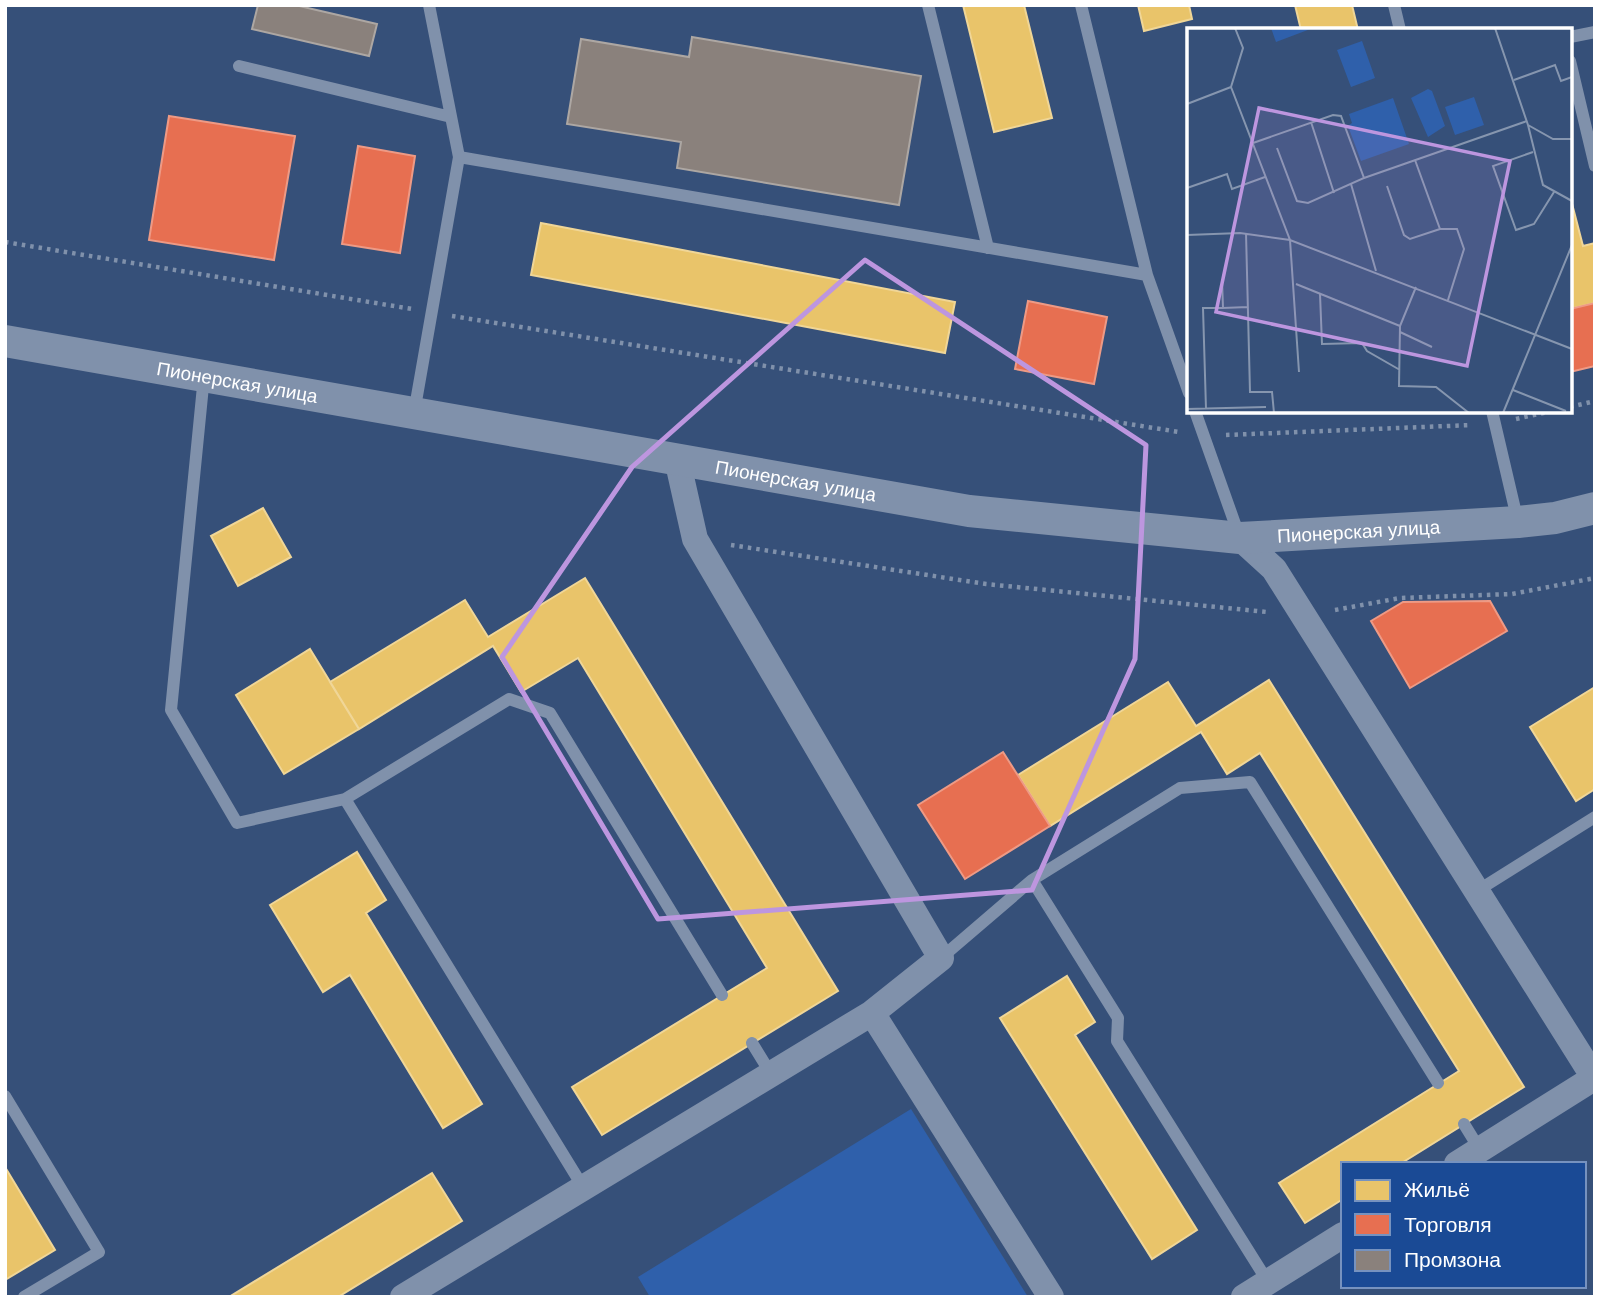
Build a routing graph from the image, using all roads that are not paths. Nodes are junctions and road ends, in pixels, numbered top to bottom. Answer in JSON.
{"nodes":[{"id":1,"x":429,"y":5,"type":"edge"},
{"id":2,"x":928,"y":5,"type":"edge"},
{"id":3,"x":1081,"y":5,"type":"edge"},
{"id":4,"x":1394,"y":5,"type":"edge"},
{"id":5,"x":1400,"y":28,"type":"edge"},
{"id":6,"x":1595,"y":32,"type":"edge"},
{"id":7,"x":1572,"y":37,"type":"edge"},
{"id":8,"x":239,"y":66,"type":"dead end"},
{"id":9,"x":1572,"y":69,"type":"edge"},
{"id":10,"x":451,"y":117,"type":"junction"},
{"id":11,"x":459,"y":157,"type":"junction"},
{"id":12,"x":1595,"y":166,"type":"edge"},
{"id":13,"x":988,"y":248,"type":"junction"},
{"id":14,"x":1147,"y":275,"type":"junction"},
{"id":15,"x":5,"y":341,"type":"edge"},
{"id":16,"x":204,"y":376,"type":"junction"},
{"id":17,"x":1187,"y":387,"type":"edge"},
{"id":18,"x":414,"y":413,"type":"junction"},
{"id":19,"x":1196,"y":413,"type":"edge"},
{"id":20,"x":1493,"y":418,"type":"edge"},
{"id":21,"x":677,"y":459,"type":"junction"},
{"id":22,"x":1595,"y":508,"type":"edge"},
{"id":23,"x":1518,"y":522,"type":"junction"},
{"id":24,"x":1240,"y":538,"type":"junction"},
{"id":25,"x":345,"y":799,"type":"junction"},
{"id":26,"x":1595,"y":817,"type":"edge"},
{"id":27,"x":1032,"y":880,"type":"junction"},
{"id":28,"x":1477,"y":891,"type":"junction"},
{"id":29,"x":941,"y":958,"type":"junction"},
{"id":30,"x":722,"y":995,"type":"dead end"},
{"id":31,"x":872,"y":1013,"type":"junction"},
{"id":32,"x":752,"y":1043,"type":"dead end"},
{"id":33,"x":771,"y":1074,"type":"junction"},
{"id":34,"x":1595,"y":1078,"type":"edge"},
{"id":35,"x":1438,"y":1083,"type":"dead end"},
{"id":36,"x":5,"y":1096,"type":"edge"},
{"id":37,"x":1464,"y":1124,"type":"dead end"},
{"id":38,"x":1480,"y":1150,"type":"junction"},
{"id":39,"x":1460,"y":1162,"type":"edge"},
{"id":40,"x":583,"y":1187,"type":"junction"},
{"id":41,"x":1341,"y":1237,"type":"edge"},
{"id":42,"x":1268,"y":1282,"type":"junction"},
{"id":43,"x":24,"y":1297,"type":"edge"},
{"id":44,"x":402,"y":1297,"type":"edge"},
{"id":45,"x":1051,"y":1297,"type":"edge"},
{"id":46,"x":1244,"y":1297,"type":"edge"}],
"edges":[{"from":1,"to":10,"type":"lane"},
{"from":2,"to":13,"type":"lane"},
{"from":3,"to":14,"type":"lane"},
{"from":4,"to":5,"type":"lane"},
{"from":6,"to":7,"type":"lane"},
{"from":8,"to":10,"type":"lane"},
{"from":9,"to":12,"type":"lane"},
{"from":10,"to":11,"type":"lane"},
{"from":11,"to":13,"type":"lane"},
{"from":11,"to":18,"type":"lane"},
{"from":13,"to":14,"type":"lane"},
{"from":14,"to":17,"type":"lane"},
{"from":15,"to":16,"type":"street","name":"Пионерская улица"},
{"from":16,"to":18,"type":"street","name":"Пионерская улица"},
{"from":16,"to":25,"type":"lane"},
{"from":18,"to":21,"type":"street","name":"Пионерская улица"},
{"from":19,"to":24,"type":"lane"},
{"from":20,"to":23,"type":"lane"},
{"from":21,"to":24,"type":"street","name":"Пионерская улица"},
{"from":21,"to":29,"type":"street"},
{"from":22,"to":23,"type":"street","name":"Пионерская улица"},
{"from":23,"to":24,"type":"street","name":"Пионерская улица"},
{"from":24,"to":28,"type":"street"},
{"from":25,"to":30,"type":"lane"},
{"from":25,"to":40,"type":"lane"},
{"from":26,"to":28,"type":"lane"},
{"from":27,"to":29,"type":"lane"},
{"from":27,"to":35,"type":"lane"},
{"from":27,"to":42,"type":"lane"},
{"from":28,"to":34,"type":"street"},
{"from":29,"to":31,"type":"street"},
{"from":31,"to":33,"type":"street"},
{"from":31,"to":45,"type":"street"},
{"from":32,"to":33,"type":"lane"},
{"from":33,"to":40,"type":"street"},
{"from":34,"to":38,"type":"street"},
{"from":36,"to":43,"type":"lane"},
{"from":37,"to":38,"type":"lane"},
{"from":38,"to":39,"type":"street"},
{"from":40,"to":44,"type":"street"},
{"from":41,"to":42,"type":"street"},
{"from":42,"to":46,"type":"street"}]}
